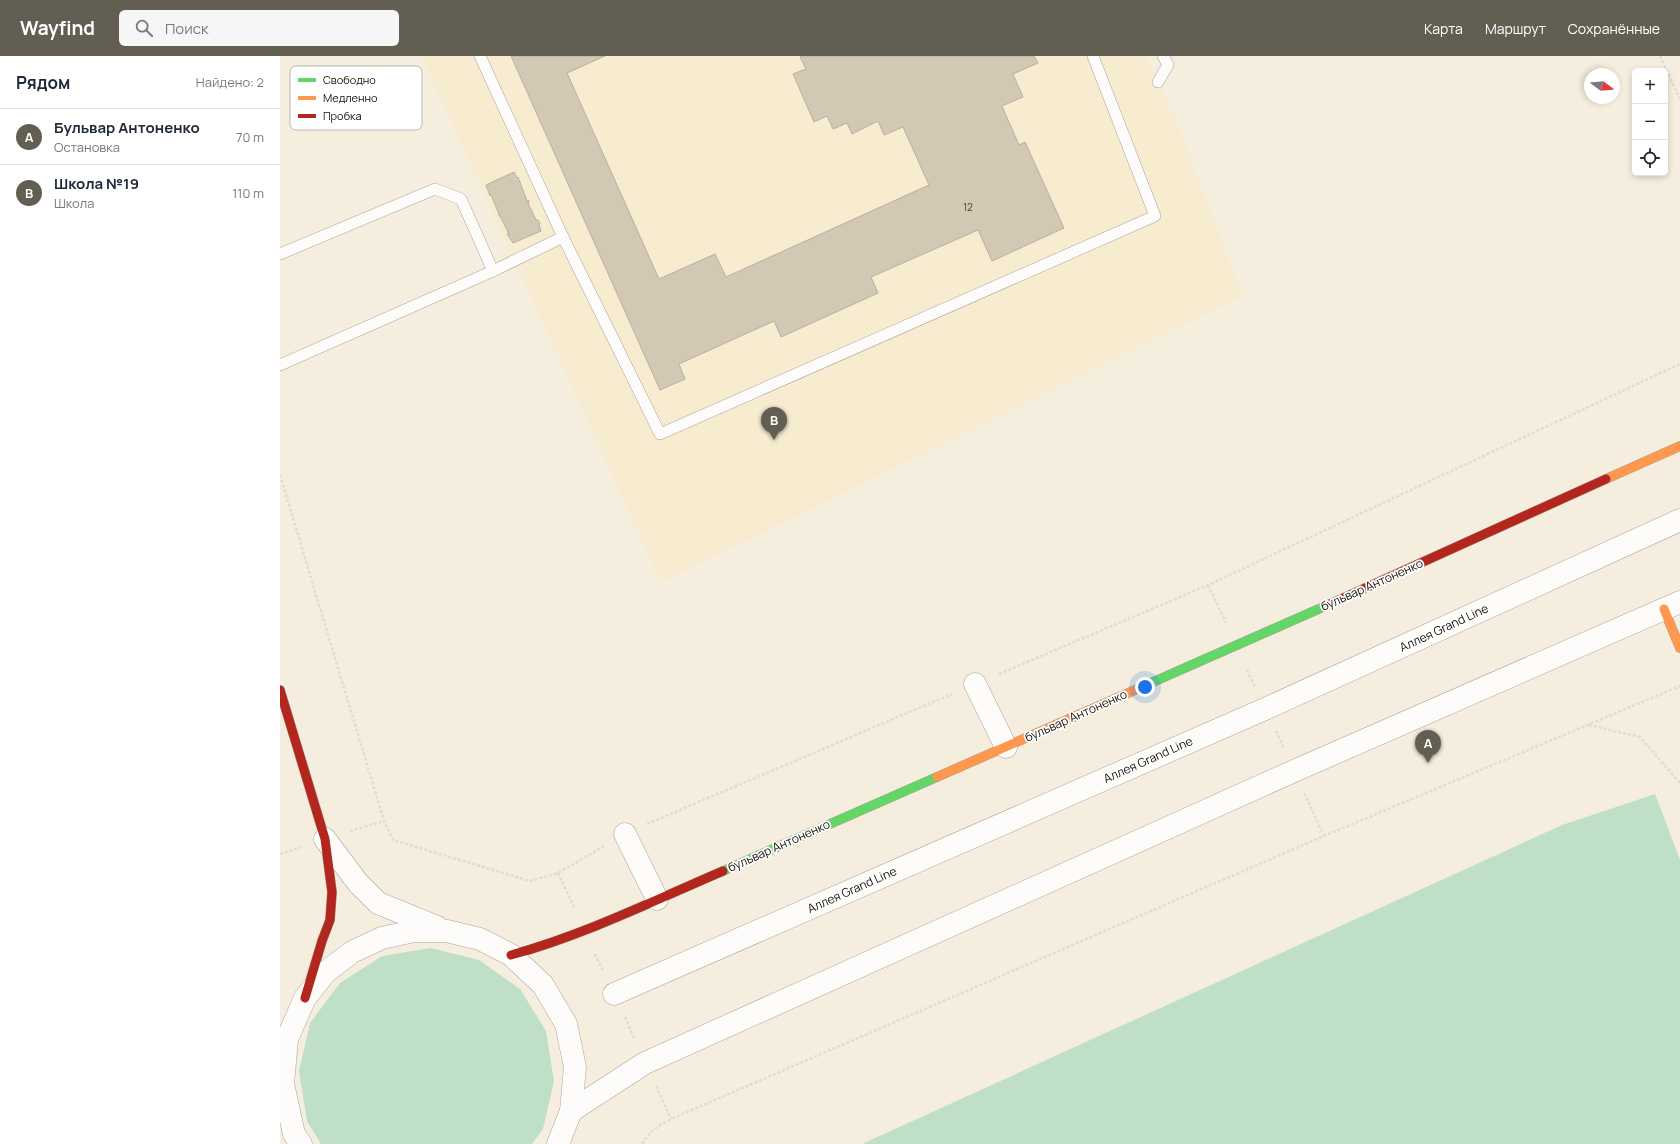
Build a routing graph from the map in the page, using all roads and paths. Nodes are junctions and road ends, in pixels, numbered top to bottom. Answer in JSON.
{"nodes":[{"id":1,"x":480,"y":56,"type":"edge"},
{"id":2,"x":1093,"y":56,"type":"edge"},
{"id":3,"x":1163,"y":56,"type":"edge"},
{"id":4,"x":1660,"y":56,"type":"edge"},
{"id":5,"x":1158,"y":82,"type":"dead end"},
{"id":6,"x":1680,"y":99,"type":"edge"},
{"id":7,"x":563,"y":237,"type":"junction"},
{"id":8,"x":280,"y":254,"type":"edge"},
{"id":9,"x":493,"y":271,"type":"junction"},
{"id":10,"x":1680,"y":364,"type":"edge"},
{"id":11,"x":280,"y":365,"type":"edge"},
{"id":12,"x":1680,"y":446,"type":"edge"},
{"id":13,"x":280,"y":475,"type":"edge"},
{"id":14,"x":1680,"y":520,"type":"edge"},
{"id":15,"x":1672,"y":605,"type":"edge"},
{"id":16,"x":1680,"y":648,"type":"edge"},
{"id":17,"x":975,"y":684,"type":"junction"},
{"id":18,"x":1680,"y":686,"type":"edge"},
{"id":19,"x":280,"y":690,"type":"edge"},
{"id":20,"x":1588,"y":725,"type":"junction"},
{"id":21,"x":1006,"y":747,"type":"junction"},
{"id":22,"x":1680,"y":783,"type":"edge"},
{"id":23,"x":625,"y":834,"type":"junction"},
{"id":24,"x":325,"y":839,"type":"junction"},
{"id":25,"x":657,"y":899,"type":"junction"},
{"id":26,"x":447,"y":931,"type":"junction"},
{"id":27,"x":511,"y":955,"type":"junction"},
{"id":28,"x":614,"y":994,"type":"dead end"},
{"id":29,"x":305,"y":998,"type":"junction"},
{"id":30,"x":281,"y":1085,"type":"edge"},
{"id":31,"x":571,"y":1111,"type":"junction"},
{"id":32,"x":301,"y":1144,"type":"edge"},
{"id":33,"x":558,"y":1144,"type":"edge"},
{"id":34,"x":642,"y":1144,"type":"edge"}],
"edges":[{"from":1,"to":7,"type":"lane"},
{"from":2,"to":7,"type":"lane"},
{"from":3,"to":5,"type":"lane"},
{"from":4,"to":6,"type":"path"},
{"from":7,"to":9,"type":"lane"},
{"from":8,"to":9,"type":"lane"},
{"from":9,"to":11,"type":"lane"},
{"from":10,"to":17,"type":"path"},
{"from":12,"to":21,"type":"street","name":"бульвар Антоненко"},
{"from":13,"to":23,"type":"path"},
{"from":14,"to":28,"type":"street","name":"Аллея Grand Line"},
{"from":15,"to":16,"type":"street"},
{"from":15,"to":31,"type":"street"},
{"from":17,"to":21,"type":"street"},
{"from":17,"to":23,"type":"path"},
{"from":18,"to":20,"type":"path"},
{"from":19,"to":24,"type":"street"},
{"from":20,"to":22,"type":"path"},
{"from":20,"to":34,"type":"path"},
{"from":21,"to":25,"type":"street","name":"бульвар Антоненко"},
{"from":23,"to":25,"type":"street"},
{"from":24,"to":26,"type":"street"},
{"from":24,"to":29,"type":"street"},
{"from":25,"to":27,"type":"street","name":"бульвар Антоненко"},
{"from":26,"to":27,"type":"street"},
{"from":26,"to":29,"type":"street"},
{"from":27,"to":31,"type":"street"},
{"from":29,"to":30,"type":"street"},
{"from":30,"to":32,"type":"street"},
{"from":31,"to":33,"type":"street"}]}
